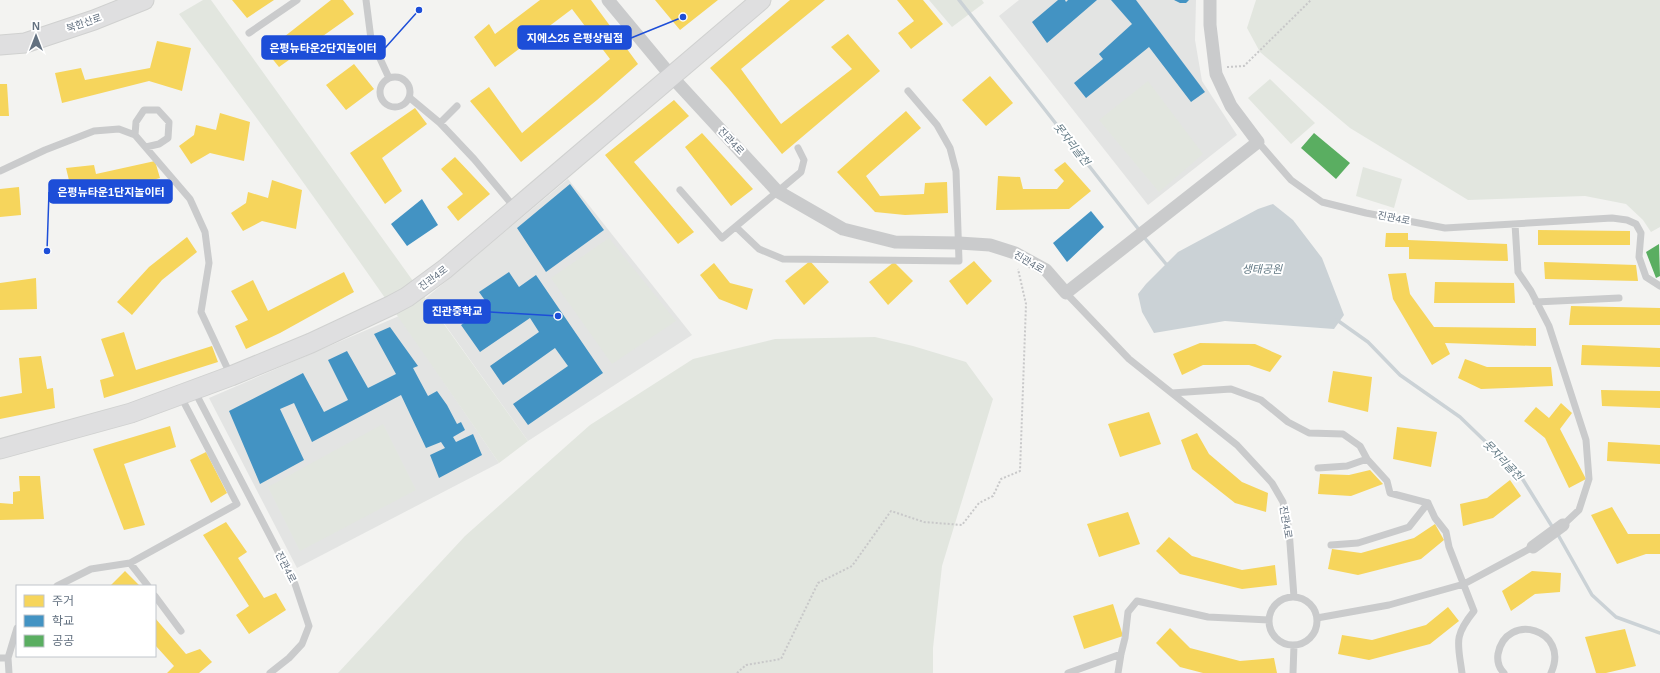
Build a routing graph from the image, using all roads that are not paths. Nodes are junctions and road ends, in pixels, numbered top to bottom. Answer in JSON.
{"nodes":[{"id":1,"x":144,"y":0,"type":"edge"},
{"id":2,"x":297,"y":0,"type":"edge"},
{"id":3,"x":366,"y":0,"type":"edge"},
{"id":4,"x":608,"y":0,"type":"edge"},
{"id":5,"x":761,"y":0,"type":"edge"},
{"id":6,"x":1210,"y":0,"type":"edge"},
{"id":7,"x":249,"y":33,"type":"dead end"},
{"id":8,"x":0,"y":45,"type":"edge"},
{"id":9,"x":672,"y":77,"type":"junction"},
{"id":10,"x":389,"y":78,"type":"junction"},
{"id":11,"x":908,"y":91,"type":"dead end"},
{"id":12,"x":410,"y":98,"type":"junction"},
{"id":13,"x":457,"y":106,"type":"dead end"},
{"id":14,"x":440,"y":123,"type":"junction"},
{"id":15,"x":135,"y":135,"type":"junction"},
{"id":16,"x":1258,"y":142,"type":"junction"},
{"id":17,"x":146,"y":147,"type":"junction"},
{"id":18,"x":798,"y":148,"type":"dead end"},
{"id":19,"x":0,"y":171,"type":"edge"},
{"id":20,"x":680,"y":190,"type":"dead end"},
{"id":21,"x":777,"y":191,"type":"junction"},
{"id":22,"x":515,"y":208,"type":"junction"},
{"id":23,"x":1515,"y":224,"type":"junction"},
{"id":24,"x":736,"y":227,"type":"junction"},
{"id":25,"x":960,"y":243,"type":"junction"},
{"id":26,"x":1660,"y":286,"type":"edge"},
{"id":27,"x":1066,"y":293,"type":"junction"},
{"id":28,"x":1619,"y":298,"type":"dead end"},
{"id":29,"x":1536,"y":302,"type":"junction"},
{"id":30,"x":231,"y":376,"type":"junction"},
{"id":31,"x":187,"y":393,"type":"junction"},
{"id":32,"x":1172,"y":394,"type":"junction"},
{"id":33,"x":0,"y":450,"type":"edge"},
{"id":34,"x":1367,"y":459,"type":"junction"},
{"id":35,"x":1318,"y":468,"type":"dead end"},
{"id":36,"x":1428,"y":503,"type":"junction"},
{"id":37,"x":1563,"y":525,"type":"joint"},
{"id":38,"x":1331,"y":545,"type":"dead end"},
{"id":39,"x":1533,"y":547,"type":"joint"},
{"id":40,"x":130,"y":563,"type":"junction"},
{"id":41,"x":1464,"y":584,"type":"junction"},
{"id":42,"x":59,"y":585,"type":"edge"},
{"id":43,"x":147,"y":585,"type":"edge"},
{"id":44,"x":1294,"y":596,"type":"junction"},
{"id":45,"x":156,"y":597,"type":"edge"},
{"id":46,"x":1317,"y":618,"type":"junction"},
{"id":47,"x":1269,"y":620,"type":"junction"},
{"id":48,"x":16,"y":631,"type":"edge"},
{"id":49,"x":181,"y":631,"type":"dead end"},
{"id":50,"x":1294,"y":645,"type":"junction"},
{"id":51,"x":1121,"y":654,"type":"junction"},
{"id":52,"x":0,"y":658,"type":"edge"},
{"id":53,"x":8,"y":658,"type":"junction"},
{"id":54,"x":9,"y":673,"type":"edge"},
{"id":55,"x":270,"y":673,"type":"edge"},
{"id":56,"x":1068,"y":673,"type":"edge"},
{"id":57,"x":1118,"y":673,"type":"edge"},
{"id":58,"x":1293,"y":673,"type":"edge"},
{"id":59,"x":1462,"y":673,"type":"edge"},
{"id":60,"x":1504,"y":673,"type":"edge"},
{"id":61,"x":1551,"y":673,"type":"edge"}],
"edges":[{"from":1,"to":8,"type":"street","name":"북한산로"},
{"from":2,"to":7,"type":"lane"},
{"from":3,"to":10,"type":"lane"},
{"from":4,"to":9,"type":"street"},
{"from":5,"to":9,"type":"street","name":"진관4로"},
{"from":6,"to":16,"type":"street","name":"진관4로"},
{"from":9,"to":21,"type":"street","name":"진관4로"},
{"from":9,"to":22,"type":"street","name":"진관4로"},
{"from":10,"to":12,"type":"lane"},
{"from":10,"to":12,"type":"lane"},
{"from":11,"to":25,"type":"lane"},
{"from":12,"to":14,"type":"lane"},
{"from":13,"to":14,"type":"lane"},
{"from":14,"to":22,"type":"lane"},
{"from":15,"to":17,"type":"lane"},
{"from":15,"to":17,"type":"lane"},
{"from":15,"to":19,"type":"lane"},
{"from":16,"to":23,"type":"lane","name":"진관4로"},
{"from":16,"to":27,"type":"street"},
{"from":17,"to":30,"type":"lane"},
{"from":18,"to":21,"type":"lane"},
{"from":20,"to":24,"type":"lane"},
{"from":21,"to":24,"type":"lane"},
{"from":21,"to":25,"type":"street","name":"진관4로"},
{"from":22,"to":30,"type":"street","name":"진관4로"},
{"from":23,"to":26,"type":"lane","name":"진관4로"},
{"from":23,"to":29,"type":"lane"},
{"from":24,"to":25,"type":"lane"},
{"from":25,"to":27,"type":"street","name":"진관4로"},
{"from":27,"to":32,"type":"lane","name":"진관4로"},
{"from":28,"to":29,"type":"lane"},
{"from":29,"to":37,"type":"lane"},
{"from":30,"to":31,"type":"street","name":"진관4로"},
{"from":31,"to":33,"type":"street","name":"진관4로"},
{"from":31,"to":40,"type":"lane"},
{"from":31,"to":55,"type":"lane","name":"진관4로"},
{"from":32,"to":34,"type":"lane"},
{"from":32,"to":44,"type":"lane","name":"진관4로"},
{"from":34,"to":35,"type":"lane"},
{"from":34,"to":36,"type":"lane"},
{"from":36,"to":38,"type":"lane"},
{"from":36,"to":41,"type":"lane"},
{"from":37,"to":39,"type":"street"},
{"from":39,"to":41,"type":"lane"},
{"from":40,"to":42,"type":"lane"},
{"from":40,"to":43,"type":"lane"},
{"from":41,"to":46,"type":"lane"},
{"from":41,"to":59,"type":"lane"},
{"from":44,"to":46,"type":"lane"},
{"from":44,"to":47,"type":"lane"},
{"from":45,"to":49,"type":"lane"},
{"from":46,"to":50,"type":"lane"},
{"from":47,"to":50,"type":"lane"},
{"from":47,"to":51,"type":"lane"},
{"from":48,"to":53,"type":"lane"},
{"from":50,"to":58,"type":"lane"},
{"from":51,"to":56,"type":"lane"},
{"from":51,"to":57,"type":"lane"},
{"from":52,"to":53,"type":"lane"},
{"from":53,"to":54,"type":"lane"},
{"from":60,"to":61,"type":"lane"}]}
